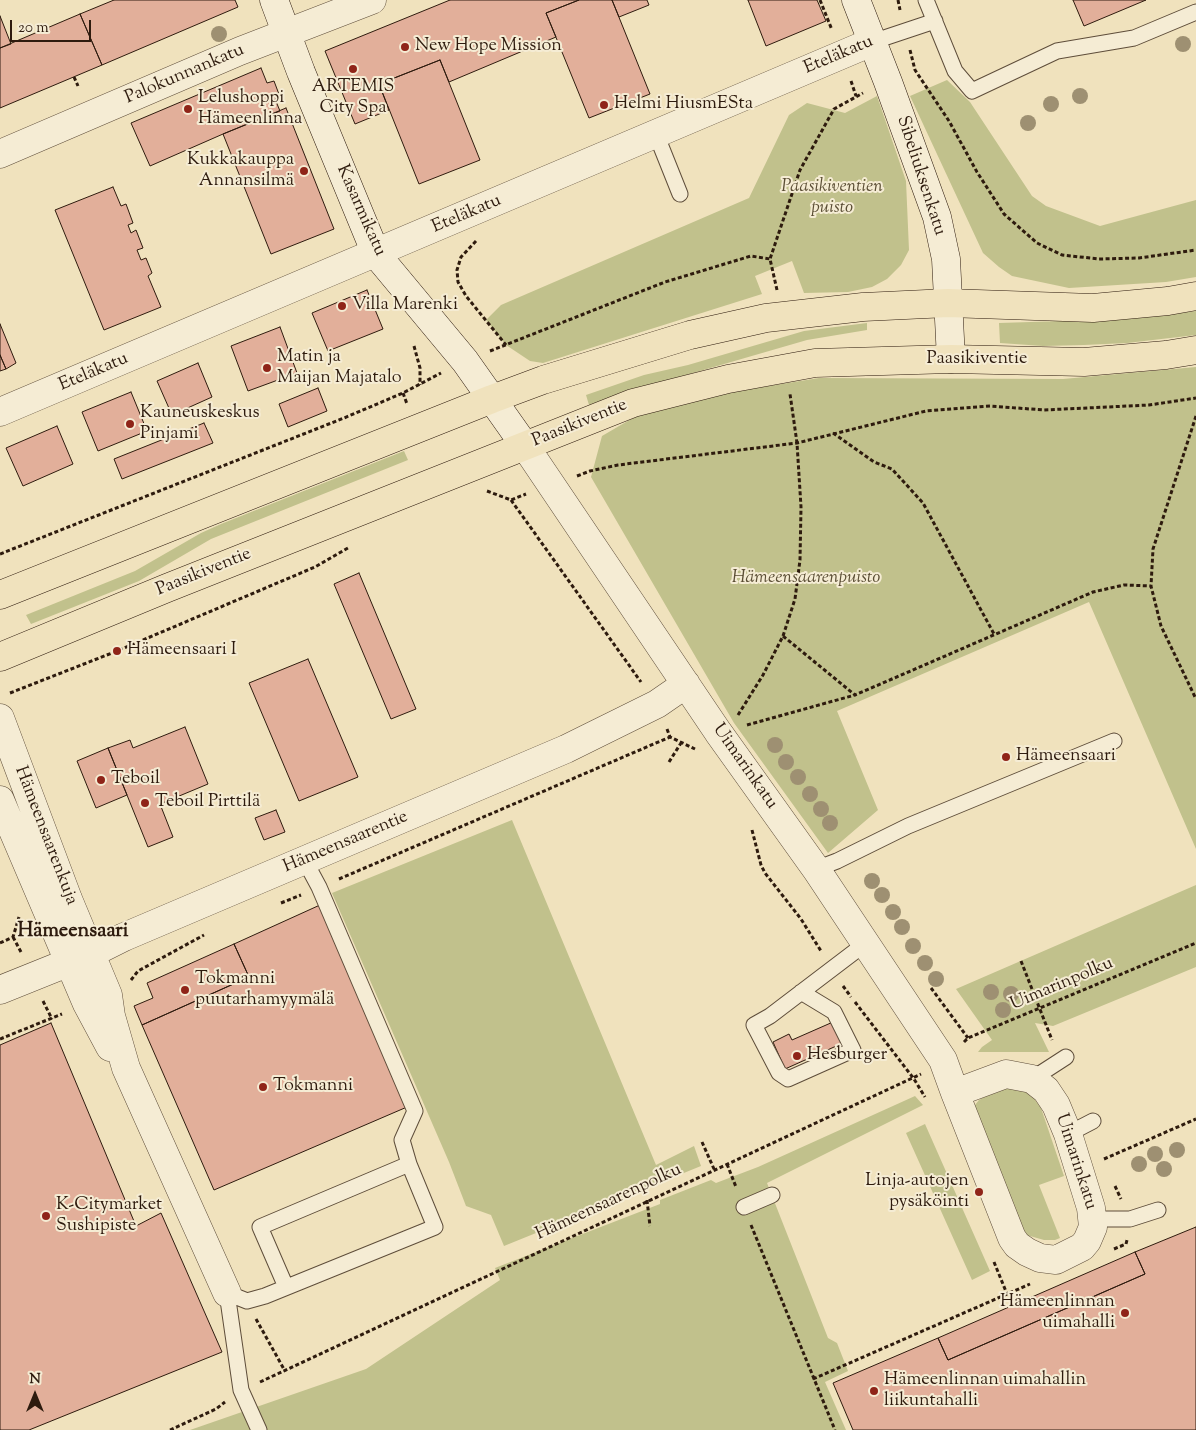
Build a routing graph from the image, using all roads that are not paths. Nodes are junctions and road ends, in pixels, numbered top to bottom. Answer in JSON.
{"nodes":[{"id":1,"x":274,"y":0,"type":"edge"},
{"id":2,"x":372,"y":0,"type":"edge"},
{"id":3,"x":856,"y":0,"type":"edge"},
{"id":4,"x":926,"y":0,"type":"edge"},
{"id":5,"x":1196,"y":12,"type":"edge"},
{"id":6,"x":935,"y":21,"type":"junction"},
{"id":7,"x":287,"y":34,"type":"junction"},
{"id":8,"x":872,"y":42,"type":"junction"},
{"id":9,"x":656,"y":134,"type":"junction"},
{"id":10,"x":0,"y":154,"type":"edge"},
{"id":11,"x":680,"y":194,"type":"dead end"},
{"id":12,"x":376,"y":254,"type":"junction"},
{"id":13,"x":1196,"y":296,"type":"edge"},
{"id":14,"x":948,"y":303,"type":"junction"},
{"id":15,"x":1196,"y":350,"type":"edge"},
{"id":16,"x":951,"y":359,"type":"junction"},
{"id":17,"x":492,"y":399,"type":"junction"},
{"id":18,"x":0,"y":412,"type":"edge"},
{"id":19,"x":525,"y":446,"type":"junction"},
{"id":20,"x":0,"y":595,"type":"edge"},
{"id":21,"x":0,"y":657,"type":"edge"},
{"id":22,"x":686,"y":684,"type":"junction"},
{"id":23,"x":0,"y":718,"type":"edge"},
{"id":24,"x":1114,"y":741,"type":"dead end"},
{"id":25,"x":0,"y":800,"type":"edge"},
{"id":26,"x":305,"y":861,"type":"junction"},
{"id":27,"x":816,"y":869,"type":"junction"},
{"id":28,"x":866,"y":943,"type":"junction"},
{"id":29,"x":80,"y":958,"type":"junction"},
{"id":30,"x":0,"y":990,"type":"edge"},
{"id":31,"x":802,"y":992,"type":"junction"},
{"id":32,"x":1066,"y":1056,"type":"dead end"},
{"id":33,"x":1032,"y":1079,"type":"junction"},
{"id":34,"x":955,"y":1093,"type":"junction"},
{"id":35,"x":1094,"y":1121,"type":"dead end"},
{"id":36,"x":1068,"y":1134,"type":"junction"},
{"id":37,"x":408,"y":1164,"type":"junction"},
{"id":38,"x":772,"y":1195,"type":"dead end"},
{"id":39,"x":744,"y":1207,"type":"road end"},
{"id":40,"x":1158,"y":1210,"type":"dead end"},
{"id":41,"x":1093,"y":1219,"type":"junction"},
{"id":42,"x":286,"y":1287,"type":"junction"},
{"id":43,"x":237,"y":1297,"type":"junction"},
{"id":44,"x":259,"y":1430,"type":"edge"}],
"edges":[{"from":1,"to":7,"type":"street","name":"Kasarmikatu"},
{"from":2,"to":7,"type":"street","name":"Palokunnankatu"},
{"from":3,"to":8,"type":"street","name":"Sibeliuksenkatu"},
{"from":4,"to":6,"type":"lane"},
{"from":5,"to":6,"type":"lane"},
{"from":6,"to":8,"type":"lane","name":"Eteläkatu"},
{"from":7,"to":10,"type":"street","name":"Palokunnankatu"},
{"from":7,"to":12,"type":"street","name":"Kasarmikatu"},
{"from":8,"to":9,"type":"street","name":"Eteläkatu"},
{"from":8,"to":14,"type":"street","name":"Sibeliuksenkatu"},
{"from":9,"to":11,"type":"lane"},
{"from":9,"to":12,"type":"street","name":"Eteläkatu"},
{"from":12,"to":17,"type":"street","name":"Kasarmikatu"},
{"from":12,"to":18,"type":"street","name":"Eteläkatu"},
{"from":13,"to":14,"type":"main road"},
{"from":14,"to":16,"type":"street","name":"Sibeliuksenkatu"},
{"from":14,"to":17,"type":"main road"},
{"from":15,"to":16,"type":"main road","name":"Paasikiventie"},
{"from":16,"to":19,"type":"main road","name":"Paasikiventie"},
{"from":17,"to":19,"type":"street","name":"Kasarmikatu"},
{"from":17,"to":20,"type":"main road"},
{"from":19,"to":21,"type":"main road","name":"Paasikiventie"},
{"from":19,"to":22,"type":"street","name":"Uimarinkatu"},
{"from":22,"to":26,"type":"street","name":"Hämeensaarentie"},
{"from":22,"to":27,"type":"street","name":"Uimarinkatu"},
{"from":23,"to":29,"type":"street","name":"Hämeensaarenkuja"},
{"from":24,"to":27,"type":"lane"},
{"from":25,"to":29,"type":"street","name":"Hämeensaarenkuja"},
{"from":26,"to":29,"type":"street","name":"Hämeensaarentie"},
{"from":26,"to":37,"type":"lane"},
{"from":27,"to":28,"type":"street","name":"Uimarinkatu"},
{"from":28,"to":31,"type":"lane"},
{"from":28,"to":34,"type":"street","name":"Uimarinkatu"},
{"from":29,"to":30,"type":"street","name":"Hämeensaarentie"},
{"from":29,"to":43,"type":"street","name":"Hämeensaarenkuja"},
{"from":31,"to":31,"type":"lane"},
{"from":32,"to":33,"type":"lane"},
{"from":33,"to":34,"type":"street"},
{"from":33,"to":36,"type":"street","name":"Uimarinkatu"},
{"from":34,"to":41,"type":"street","name":"Uimarinkatu"},
{"from":35,"to":36,"type":"lane"},
{"from":36,"to":41,"type":"street","name":"Uimarinkatu"},
{"from":37,"to":42,"type":"lane"},
{"from":37,"to":42,"type":"lane"},
{"from":38,"to":39,"type":"lane"},
{"from":40,"to":41,"type":"lane"},
{"from":42,"to":43,"type":"lane"},
{"from":43,"to":44,"type":"lane"}]}
